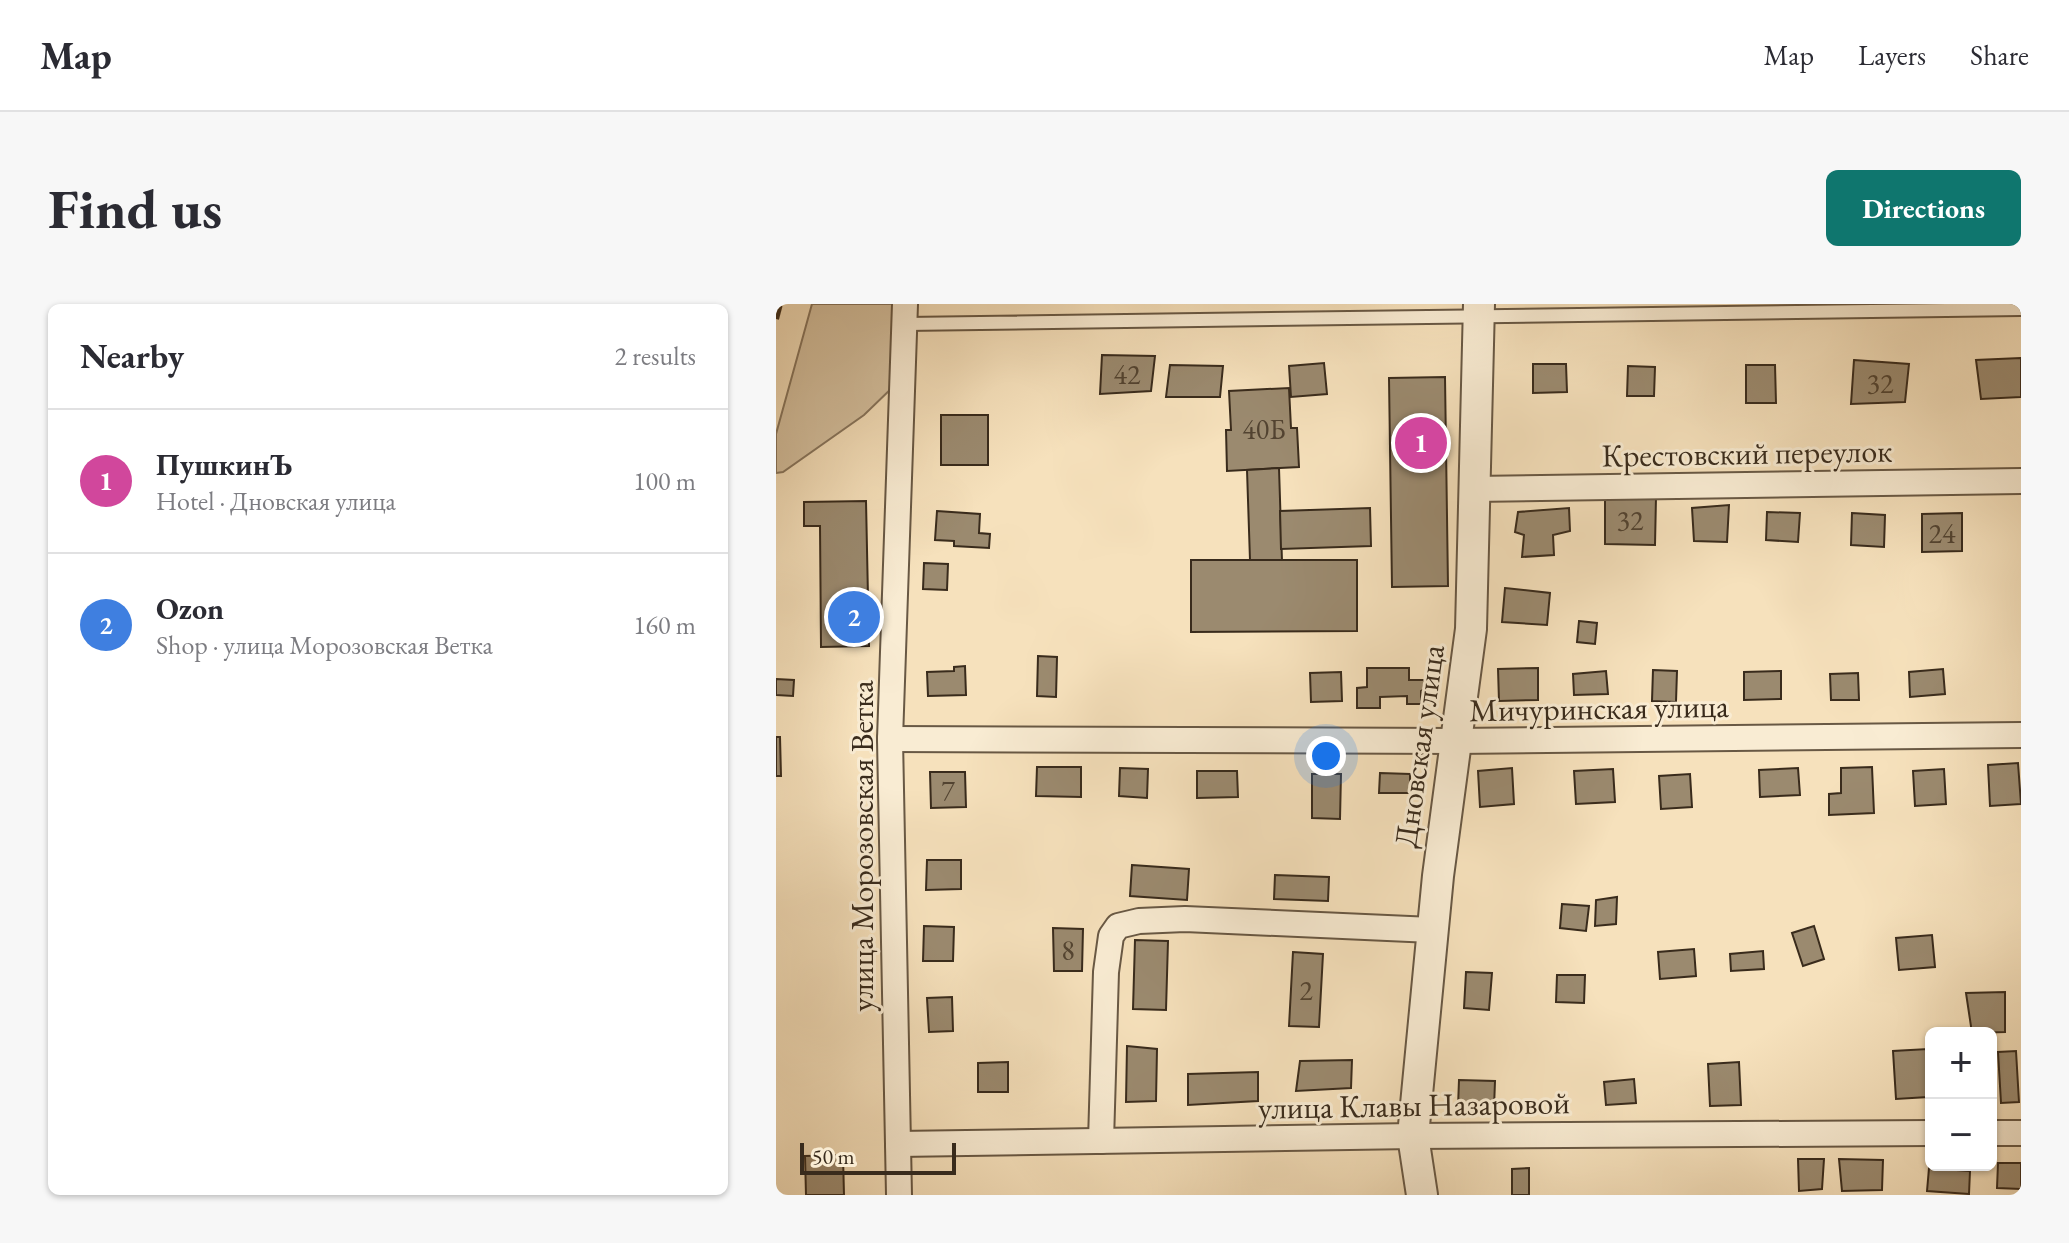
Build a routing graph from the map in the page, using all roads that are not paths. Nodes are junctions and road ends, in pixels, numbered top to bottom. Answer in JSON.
{"nodes":[{"id":1,"x":2021,"y":309,"type":"edge"},
{"id":2,"x":1479,"y":310,"type":"edge"},
{"id":3,"x":905,"y":314,"type":"edge"},
{"id":4,"x":2021,"y":481,"type":"edge"},
{"id":5,"x":1474,"y":489,"type":"junction"},
{"id":6,"x":2021,"y":735,"type":"edge"},
{"id":7,"x":890,"y":739,"type":"junction"},
{"id":8,"x":1456,"y":741,"type":"junction"},
{"id":9,"x":1432,"y":930,"type":"junction"},
{"id":10,"x":1925,"y":1133,"type":"edge"},
{"id":11,"x":1997,"y":1133,"type":"edge"},
{"id":12,"x":2021,"y":1133,"type":"edge"},
{"id":13,"x":1413,"y":1136,"type":"junction"},
{"id":14,"x":1101,"y":1141,"type":"junction"},
{"id":15,"x":898,"y":1144,"type":"junction"},
{"id":16,"x":899,"y":1195,"type":"edge"},
{"id":17,"x":1422,"y":1195,"type":"edge"}],
"edges":[{"from":1,"to":2,"type":"lane"},
{"from":2,"to":3,"type":"lane"},
{"from":2,"to":5,"type":"street","name":"Дновская улица"},
{"from":3,"to":7,"type":"street","name":"улица Морозовская Ветка"},
{"from":4,"to":5,"type":"street","name":"Крестовский переулок"},
{"from":5,"to":8,"type":"street","name":"Дновская улица"},
{"from":6,"to":8,"type":"street","name":"Мичуринская улица"},
{"from":7,"to":8,"type":"street","name":"Мичуринская улица"},
{"from":7,"to":15,"type":"street","name":"улица Морозовская Ветка"},
{"from":8,"to":9,"type":"street","name":"Дновская улица"},
{"from":9,"to":13,"type":"street","name":"Дновская улица"},
{"from":9,"to":14,"type":"street"},
{"from":10,"to":13,"type":"street","name":"улица Клавы Назаровой"},
{"from":11,"to":12,"type":"street"},
{"from":13,"to":14,"type":"street","name":"улица Клавы Назаровой"},
{"from":13,"to":17,"type":"street","name":"Дновская улица"},
{"from":14,"to":15,"type":"street","name":"улица Клавы Назаровой"},
{"from":15,"to":16,"type":"street","name":"улица Морозовская Ветка"}]}
